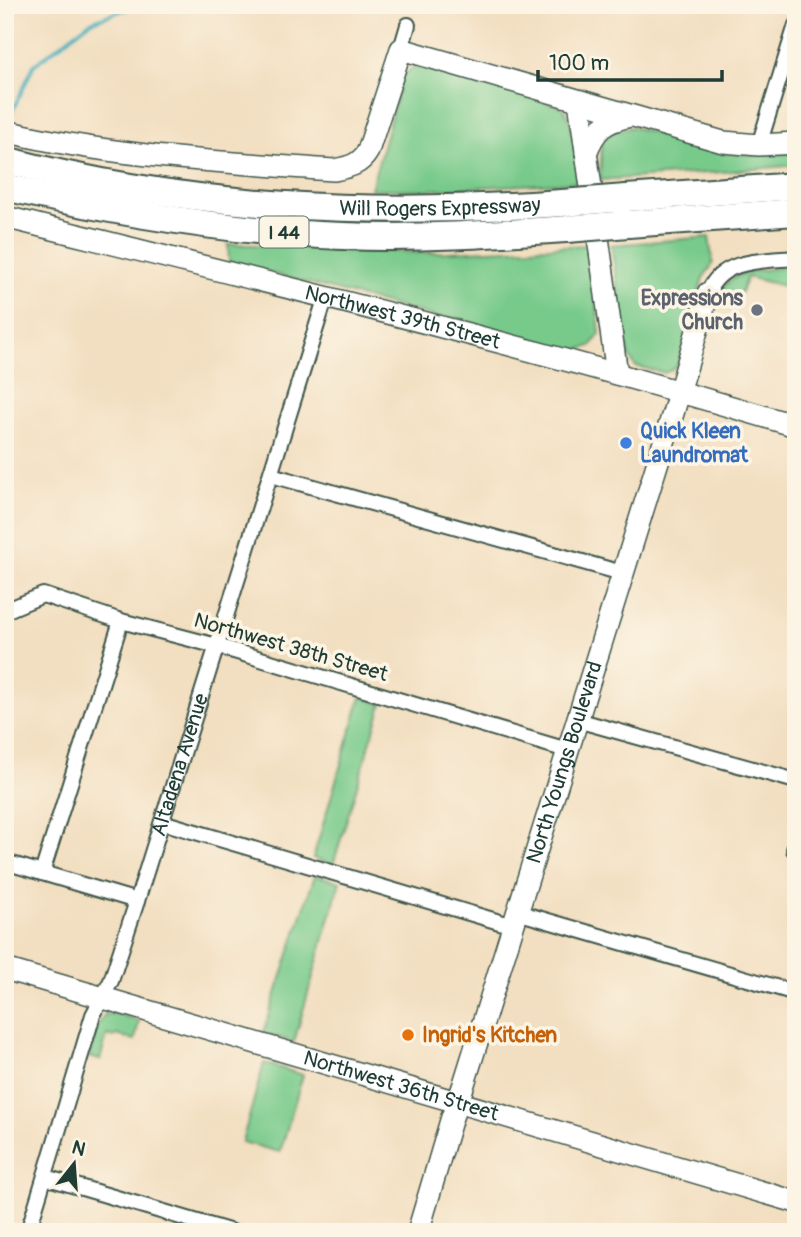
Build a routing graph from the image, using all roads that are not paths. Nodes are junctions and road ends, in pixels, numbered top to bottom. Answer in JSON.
{"nodes":[{"id":1,"x":408,"y":24,"type":"dead end"},
{"id":2,"x":796,"y":25,"type":"edge"},
{"id":3,"x":401,"y":49,"type":"junction"},
{"id":4,"x":579,"y":101,"type":"junction"},
{"id":5,"x":630,"y":116,"type":"junction"},
{"id":6,"x":5,"y":131,"type":"edge"},
{"id":7,"x":796,"y":143,"type":"edge"},
{"id":8,"x":759,"y":145,"type":"junction"},
{"id":9,"x":586,"y":153,"type":"junction"},
{"id":10,"x":5,"y":160,"type":"edge"},
{"id":11,"x":796,"y":186,"type":"edge"},
{"id":12,"x":5,"y":187,"type":"edge"},
{"id":13,"x":627,"y":211,"type":"junction"},
{"id":14,"x":796,"y":212,"type":"edge"},
{"id":15,"x":5,"y":217,"type":"edge"},
{"id":16,"x":796,"y":258,"type":"edge"},
{"id":17,"x":708,"y":293,"type":"joint"},
{"id":18,"x":326,"y":296,"type":"junction"},
{"id":19,"x":617,"y":374,"type":"junction"},
{"id":20,"x":680,"y":391,"type":"junction"},
{"id":21,"x":796,"y":426,"type":"edge"},
{"id":22,"x":271,"y":475,"type":"junction"},
{"id":23,"x":622,"y":573,"type":"junction"},
{"id":24,"x":5,"y":611,"type":"edge"},
{"id":25,"x":121,"y":621,"type":"junction"},
{"id":26,"x":217,"y":646,"type":"junction"},
{"id":27,"x":576,"y":720,"type":"junction"},
{"id":28,"x":567,"y":750,"type":"junction"},
{"id":29,"x":796,"y":781,"type":"edge"},
{"id":30,"x":162,"y":822,"type":"junction"},
{"id":31,"x":5,"y":862,"type":"edge"},
{"id":32,"x":42,"y":873,"type":"junction"},
{"id":33,"x":137,"y":901,"type":"junction"},
{"id":34,"x":515,"y":919,"type":"junction"},
{"id":35,"x":5,"y":969,"type":"edge"},
{"id":36,"x":796,"y":993,"type":"edge"},
{"id":37,"x":103,"y":998,"type":"junction"},
{"id":38,"x":457,"y":1102,"type":"junction"},
{"id":39,"x":45,"y":1177,"type":"junction"},
{"id":40,"x":796,"y":1202,"type":"edge"},
{"id":41,"x":28,"y":1232,"type":"edge"},
{"id":42,"x":232,"y":1232,"type":"edge"},
{"id":43,"x":418,"y":1232,"type":"edge"}],
"edges":[{"from":1,"to":3,"type":"street"},
{"from":2,"to":8,"type":"street"},
{"from":3,"to":4,"type":"main road"},
{"from":3,"to":6,"type":"main road"},
{"from":4,"to":5,"type":"main road"},
{"from":4,"to":9,"type":"main road"},
{"from":5,"to":8,"type":"main road"},
{"from":5,"to":9,"type":"main road"},
{"from":7,"to":8,"type":"main road"},
{"from":9,"to":19,"type":"main road"},
{"from":10,"to":13,"type":"highway","name":"Will Rogers Expressway","number":"I 44","bridge":true},
{"from":11,"to":13,"type":"highway","name":"Will Rogers Expressway","number":"I 44"},
{"from":12,"to":13,"type":"highway","name":"Will Rogers Expressway","number":"I 44","bridge":true},
{"from":13,"to":14,"type":"highway","name":"Will Rogers Expressway","number":"I 44"},
{"from":15,"to":18,"type":"main road","name":"Northwest 39th Street"},
{"from":16,"to":17,"type":"street"},
{"from":17,"to":20,"type":"main road","name":"North Youngs Boulevard"},
{"from":18,"to":19,"type":"main road","name":"Northwest 39th Street"},
{"from":18,"to":22,"type":"street","name":"Altadena Avenue"},
{"from":19,"to":20,"type":"main road","name":"Northwest 39th Street"},
{"from":20,"to":21,"type":"main road","name":"Northwest 39th Street"},
{"from":20,"to":23,"type":"main road","name":"North Youngs Boulevard"},
{"from":22,"to":23,"type":"street"},
{"from":22,"to":26,"type":"street","name":"Altadena Avenue"},
{"from":23,"to":27,"type":"main road","name":"North Youngs Boulevard"},
{"from":24,"to":25,"type":"street","name":"Northwest 38th Street"},
{"from":25,"to":26,"type":"street","name":"Northwest 38th Street"},
{"from":25,"to":32,"type":"street"},
{"from":26,"to":28,"type":"street","name":"Northwest 38th Street"},
{"from":26,"to":30,"type":"street","name":"Altadena Avenue"},
{"from":27,"to":28,"type":"main road","name":"North Youngs Boulevard"},
{"from":27,"to":29,"type":"street"},
{"from":28,"to":34,"type":"main road","name":"North Youngs Boulevard"},
{"from":30,"to":33,"type":"street","name":"Altadena Avenue"},
{"from":30,"to":34,"type":"street"},
{"from":31,"to":32,"type":"street"},
{"from":32,"to":33,"type":"street"},
{"from":33,"to":37,"type":"street","name":"Altadena Avenue"},
{"from":34,"to":36,"type":"street"},
{"from":34,"to":38,"type":"main road","name":"North Youngs Boulevard"},
{"from":35,"to":37,"type":"main road","name":"Northwest 36th Street"},
{"from":37,"to":38,"type":"main road","name":"Northwest 36th Street"},
{"from":37,"to":39,"type":"street","name":"Altadena Avenue"},
{"from":38,"to":40,"type":"main road","name":"Northwest 36th Street"},
{"from":38,"to":43,"type":"main road","name":"North Youngs Boulevard"},
{"from":39,"to":41,"type":"street","name":"Altadena Avenue"},
{"from":39,"to":42,"type":"street"}]}
